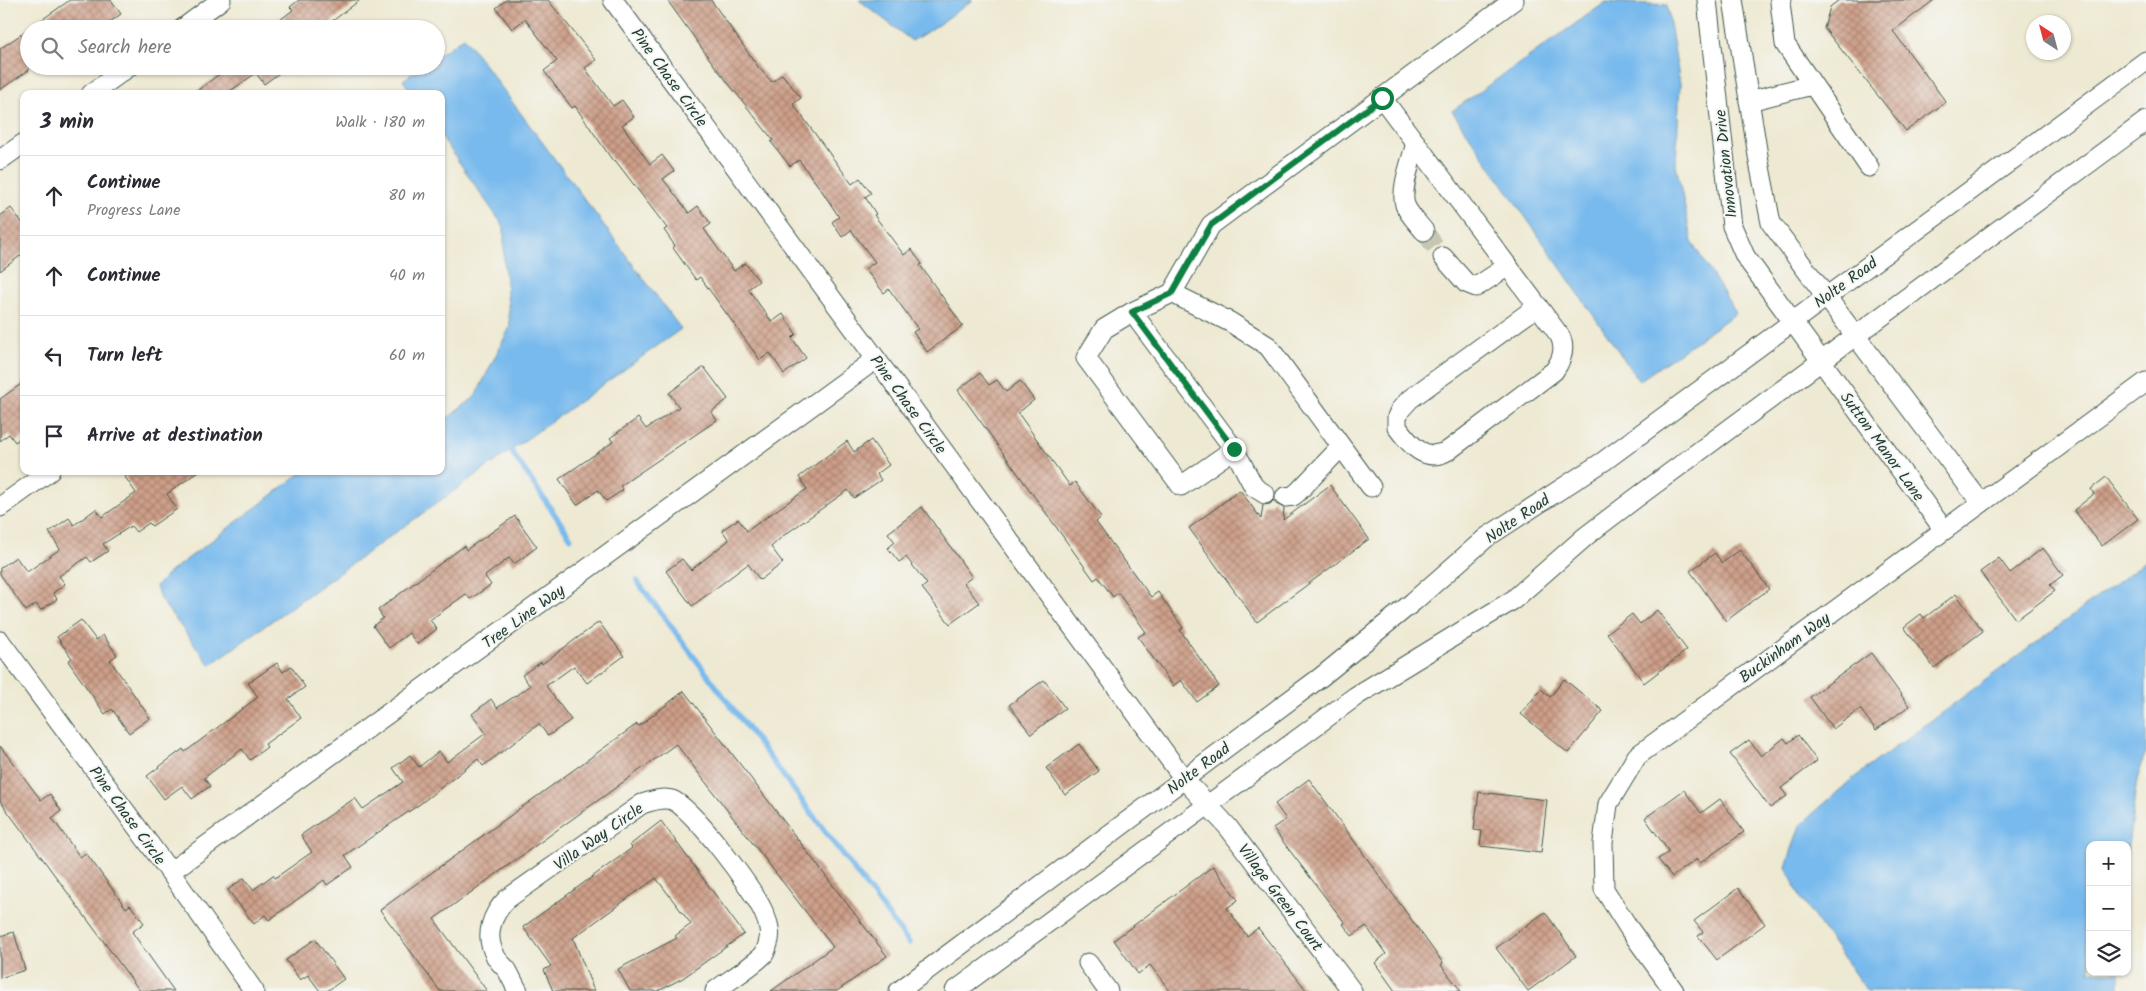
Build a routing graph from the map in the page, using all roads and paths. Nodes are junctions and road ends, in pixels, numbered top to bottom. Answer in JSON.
{"nodes":[{"id":1,"x":221,"y":0,"type":"edge"},
{"id":2,"x":613,"y":0,"type":"edge"},
{"id":3,"x":1514,"y":0,"type":"edge"},
{"id":4,"x":1707,"y":0,"type":"edge"},
{"id":5,"x":1733,"y":0,"type":"edge"},
{"id":6,"x":1782,"y":0,"type":"edge"},
{"id":7,"x":194,"y":20,"type":"edge"},
{"id":8,"x":2146,"y":61,"type":"edge"},
{"id":9,"x":118,"y":75,"type":"edge"},
{"id":10,"x":1812,"y":85,"type":"junction"},
{"id":11,"x":97,"y":90,"type":"edge"},
{"id":12,"x":1382,"y":98,"type":"junction"},
{"id":13,"x":1749,"y":101,"type":"junction"},
{"id":14,"x":2146,"y":121,"type":"edge"},
{"id":15,"x":1416,"y":143,"type":"junction"},
{"id":16,"x":20,"y":146,"type":"edge"},
{"id":17,"x":0,"y":160,"type":"edge"},
{"id":18,"x":1869,"y":167,"type":"dead end"},
{"id":19,"x":1424,"y":231,"type":"tunnel mouth"},
{"id":20,"x":1443,"y":256,"type":"tunnel mouth"},
{"id":21,"x":1508,"y":266,"type":"junction"},
{"id":22,"x":1172,"y":293,"type":"junction"},
{"id":23,"x":1827,"y":296,"type":"junction"},
{"id":24,"x":1538,"y":306,"type":"junction"},
{"id":25,"x":1132,"y":312,"type":"junction"},
{"id":26,"x":1793,"y":320,"type":"junction"},
{"id":27,"x":1856,"y":336,"type":"junction"},
{"id":28,"x":876,"y":359,"type":"junction"},
{"id":29,"x":1821,"y":361,"type":"junction"},
{"id":30,"x":2146,"y":382,"type":"edge"},
{"id":31,"x":1341,"y":447,"type":"junction"},
{"id":32,"x":1234,"y":449,"type":"junction"},
{"id":33,"x":44,"y":475,"type":"edge"},
{"id":34,"x":1371,"y":488,"type":"dead end"},
{"id":35,"x":1265,"y":494,"type":"dead end"},
{"id":36,"x":1285,"y":497,"type":"dead end"},
{"id":37,"x":1981,"y":503,"type":"junction"},
{"id":38,"x":0,"y":507,"type":"edge"},
{"id":39,"x":1944,"y":530,"type":"junction"},
{"id":40,"x":0,"y":641,"type":"edge"},
{"id":41,"x":1184,"y":778,"type":"junction"},
{"id":42,"x":1208,"y":804,"type":"junction"},
{"id":43,"x":170,"y":872,"type":"junction"},
{"id":44,"x":1088,"y":963,"type":"dead end"},
{"id":45,"x":254,"y":991,"type":"edge"},
{"id":46,"x":518,"y":991,"type":"edge"},
{"id":47,"x":715,"y":991,"type":"edge"},
{"id":48,"x":899,"y":991,"type":"edge"},
{"id":49,"x":954,"y":991,"type":"edge"},
{"id":50,"x":1108,"y":991,"type":"edge"},
{"id":51,"x":1352,"y":991,"type":"edge"},
{"id":52,"x":1674,"y":991,"type":"edge"}],
"edges":[{"from":1,"to":7,"type":"street"},
{"from":2,"to":28,"type":"street","name":"Pine Chase Circle"},
{"from":3,"to":12,"type":"street"},
{"from":4,"to":26,"type":"street","name":"Innovation Drive"},
{"from":5,"to":13,"type":"street","name":"Innovation Drive"},
{"from":6,"to":10,"type":"street"},
{"from":8,"to":23,"type":"street","name":"Nolte Road"},
{"from":9,"to":11,"type":"street"},
{"from":10,"to":13,"type":"street"},
{"from":10,"to":18,"type":"street"},
{"from":12,"to":15,"type":"street"},
{"from":12,"to":22,"type":"street"},
{"from":13,"to":23,"type":"street","name":"Innovation Drive"},
{"from":14,"to":27,"type":"street"},
{"from":15,"to":19,"type":"street"},
{"from":15,"to":21,"type":"street"},
{"from":16,"to":17,"type":"street"},
{"from":20,"to":21,"type":"street"},
{"from":21,"to":24,"type":"street"},
{"from":22,"to":25,"type":"street"},
{"from":22,"to":31,"type":"street"},
{"from":23,"to":26,"type":"street","name":"Nolte Road"},
{"from":23,"to":27,"type":"street","name":"Innovation Drive"},
{"from":24,"to":24,"type":"street"},
{"from":25,"to":32,"type":"street"},
{"from":25,"to":32,"type":"street"},
{"from":26,"to":29,"type":"street","name":"Innovation Drive"},
{"from":26,"to":41,"type":"street","name":"Nolte Road"},
{"from":27,"to":29,"type":"street"},
{"from":27,"to":37,"type":"street"},
{"from":28,"to":41,"type":"street","name":"Pine Chase Circle"},
{"from":28,"to":43,"type":"street","name":"Tree Line Way"},
{"from":29,"to":39,"type":"street","name":"Sutton Manor Lane"},
{"from":29,"to":42,"type":"street"},
{"from":30,"to":37,"type":"street","name":"Buckinham Way"},
{"from":31,"to":34,"type":"street"},
{"from":31,"to":36,"type":"street"},
{"from":32,"to":35,"type":"street"},
{"from":33,"to":38,"type":"street"},
{"from":37,"to":39,"type":"street","name":"Buckinham Way"},
{"from":39,"to":52,"type":"street","name":"Buckinham Way"},
{"from":40,"to":43,"type":"street","name":"Pine Chase Circle"},
{"from":41,"to":42,"type":"street","name":"Pine Chase Circle"},
{"from":41,"to":48,"type":"street","name":"Nolte Road"},
{"from":42,"to":49,"type":"street"},
{"from":42,"to":51,"type":"street","name":"Village Green Court"},
{"from":43,"to":45,"type":"street","name":"Pine Chase Circle"},
{"from":44,"to":50,"type":"street"},
{"from":46,"to":47,"type":"street","name":"Villa Way Circle"}]}
